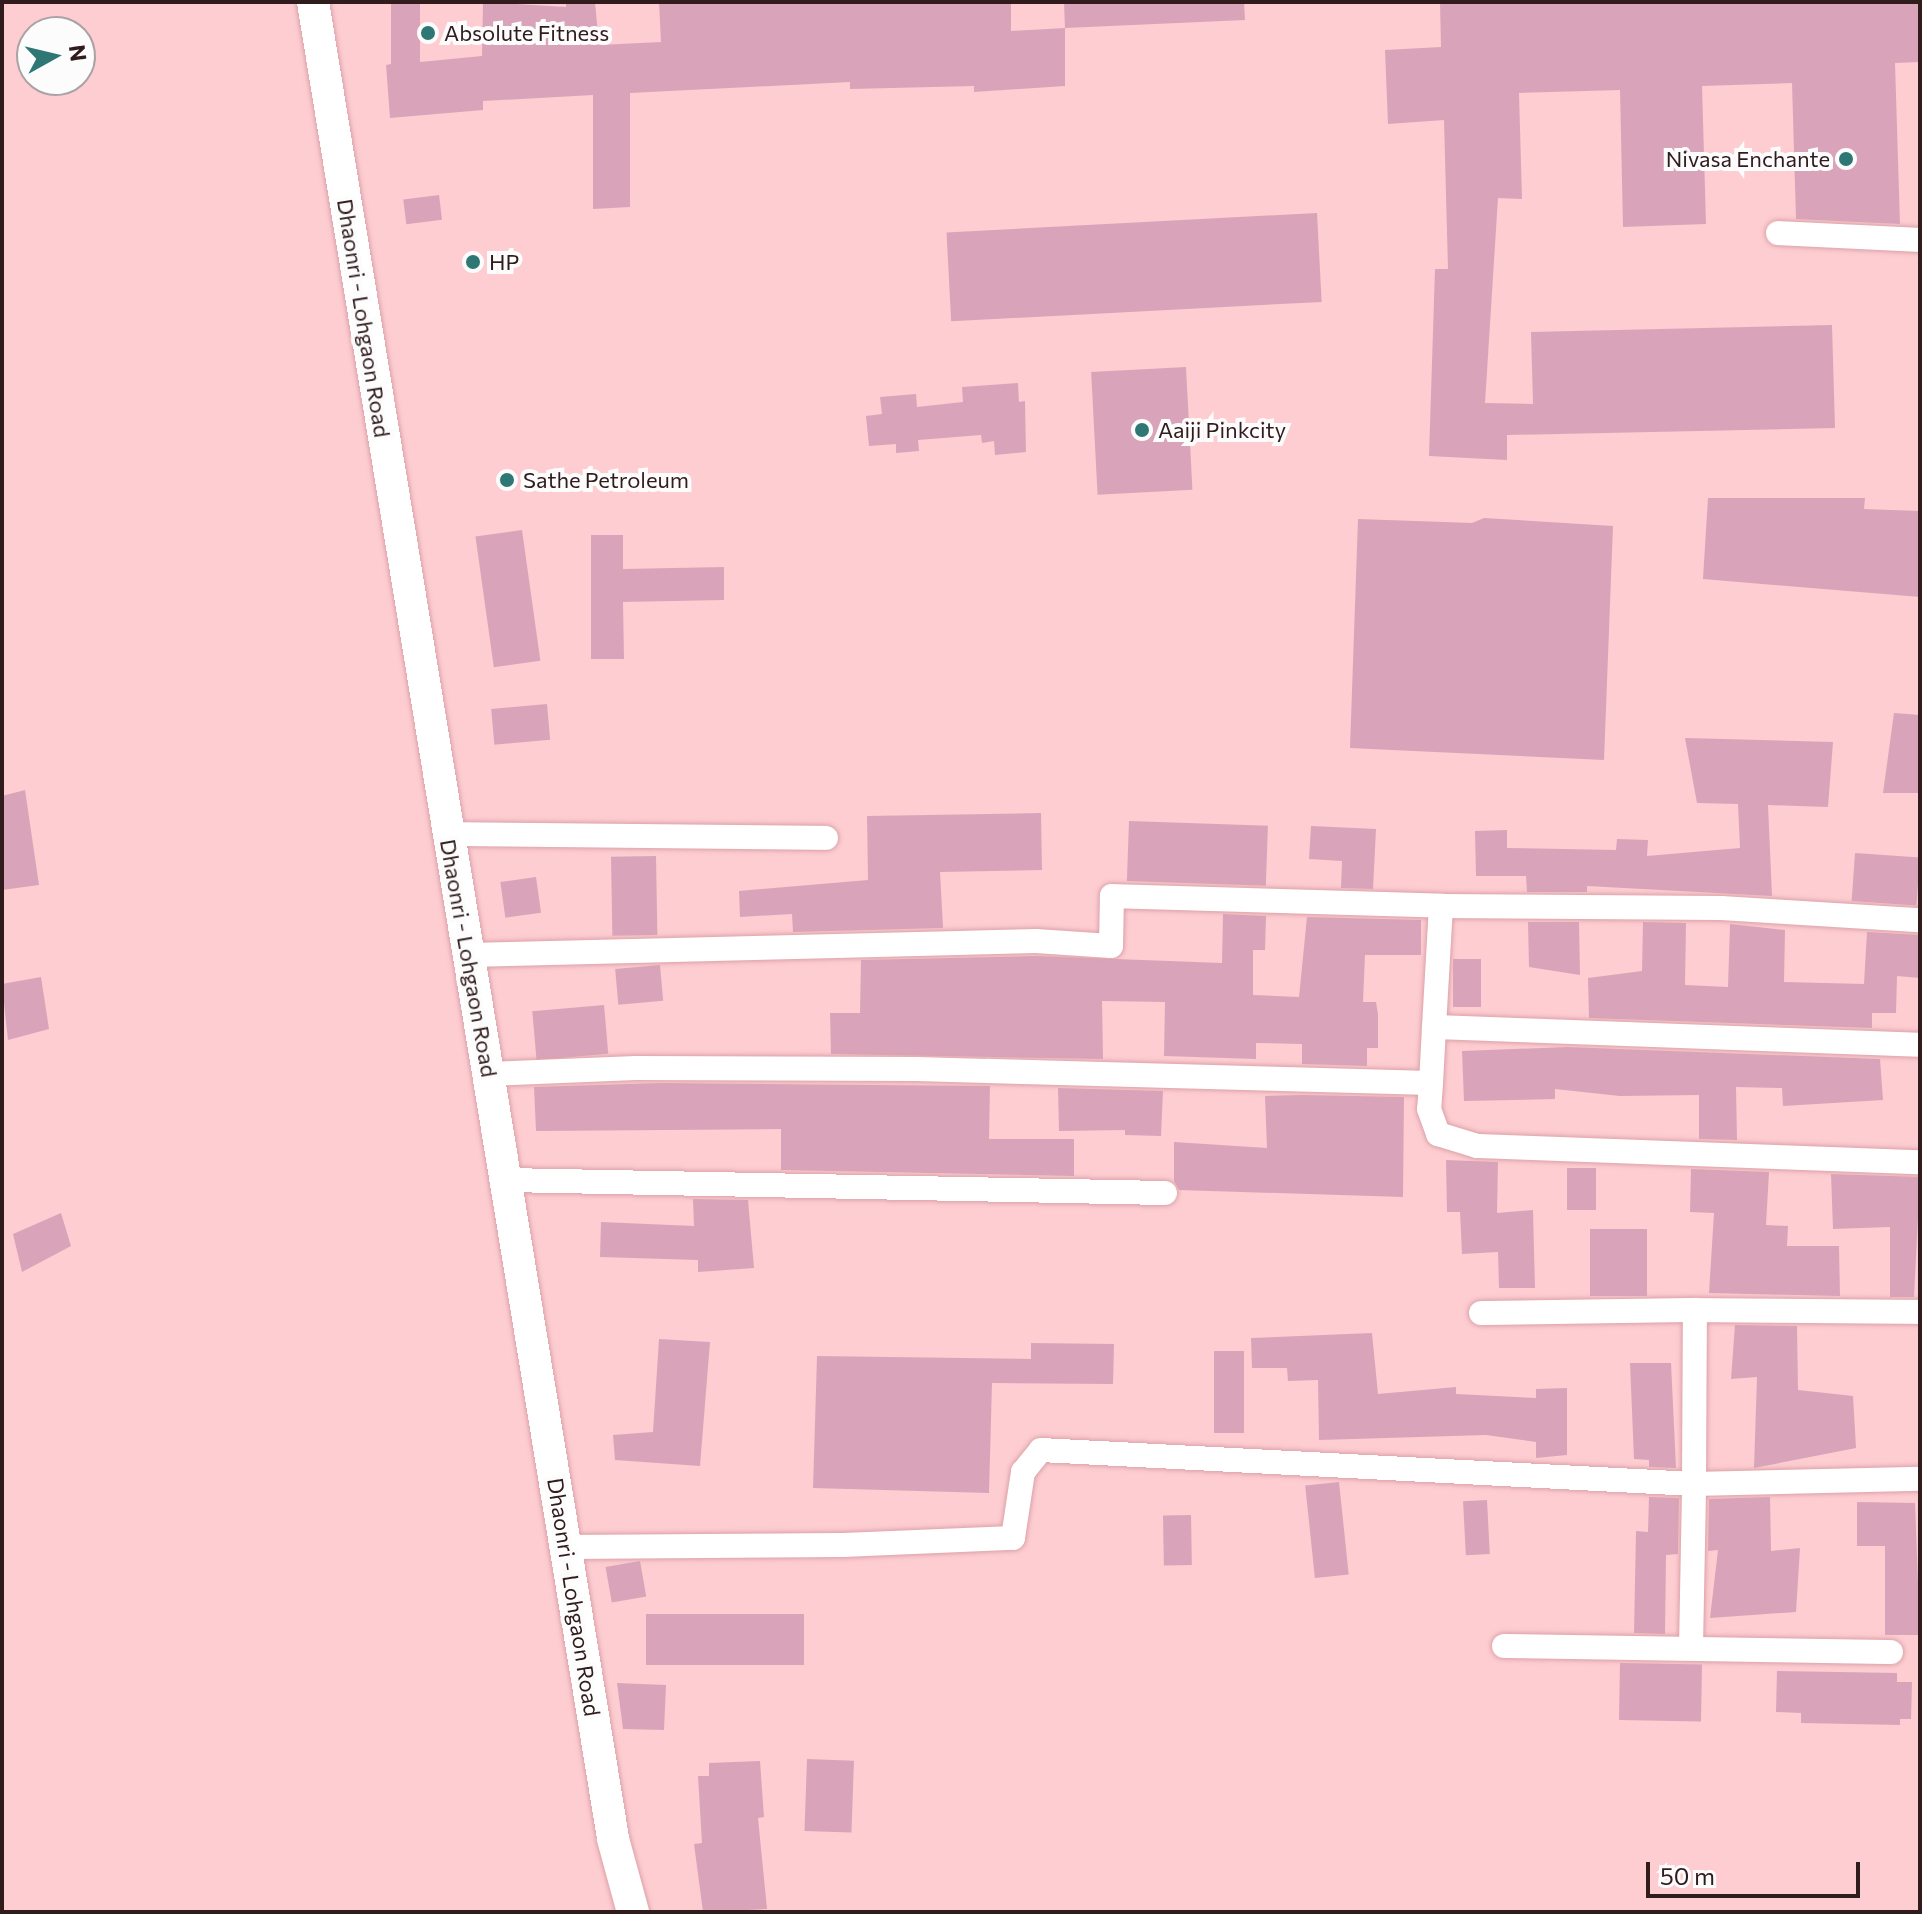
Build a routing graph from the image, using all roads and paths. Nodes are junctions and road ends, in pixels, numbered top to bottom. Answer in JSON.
{"nodes":[{"id":1,"x":313,"y":2,"type":"edge"},
{"id":2,"x":1778,"y":233,"type":"dead end"},
{"id":3,"x":1920,"y":240,"type":"edge"},
{"id":4,"x":447,"y":834,"type":"junction"},
{"id":5,"x":826,"y":838,"type":"dead end"},
{"id":6,"x":1441,"y":906,"type":"junction"},
{"id":7,"x":1920,"y":920,"type":"edge"},
{"id":8,"x":469,"y":955,"type":"junction"},
{"id":9,"x":1434,"y":1027,"type":"junction"},
{"id":10,"x":1920,"y":1045,"type":"edge"},
{"id":11,"x":488,"y":1074,"type":"junction"},
{"id":12,"x":1431,"y":1083,"type":"junction"},
{"id":13,"x":1920,"y":1162,"type":"edge"},
{"id":14,"x":506,"y":1180,"type":"junction"},
{"id":15,"x":1165,"y":1193,"type":"dead end"},
{"id":16,"x":1695,"y":1310,"type":"junction"},
{"id":17,"x":1920,"y":1312,"type":"edge"},
{"id":18,"x":1481,"y":1313,"type":"dead end"},
{"id":19,"x":1920,"y":1479,"type":"edge"},
{"id":20,"x":1694,"y":1484,"type":"junction"},
{"id":21,"x":565,"y":1547,"type":"junction"},
{"id":22,"x":1504,"y":1646,"type":"dead end"},
{"id":23,"x":1691,"y":1647,"type":"junction"},
{"id":24,"x":1891,"y":1652,"type":"dead end"},
{"id":25,"x":633,"y":1912,"type":"edge"}],
"edges":[{"from":1,"to":4,"type":"main road","name":"Dhaonri - Lohgaon Road"},
{"from":2,"to":3,"type":"street"},
{"from":4,"to":5,"type":"street"},
{"from":4,"to":8,"type":"main road","name":"Dhaonri - Lohgaon Road"},
{"from":6,"to":7,"type":"street"},
{"from":6,"to":8,"type":"street"},
{"from":6,"to":9,"type":"street"},
{"from":8,"to":11,"type":"main road","name":"Dhaonri - Lohgaon Road"},
{"from":9,"to":10,"type":"street"},
{"from":9,"to":12,"type":"street"},
{"from":11,"to":12,"type":"street"},
{"from":11,"to":14,"type":"main road","name":"Dhaonri - Lohgaon Road"},
{"from":12,"to":13,"type":"street"},
{"from":14,"to":15,"type":"street"},
{"from":14,"to":21,"type":"main road","name":"Dhaonri - Lohgaon Road"},
{"from":16,"to":17,"type":"street"},
{"from":16,"to":18,"type":"street"},
{"from":16,"to":20,"type":"street"},
{"from":19,"to":20,"type":"street"},
{"from":20,"to":21,"type":"street"},
{"from":20,"to":23,"type":"street"},
{"from":21,"to":25,"type":"main road","name":"Dhaonri - Lohgaon Road"},
{"from":22,"to":23,"type":"street"},
{"from":23,"to":24,"type":"street"}]}
